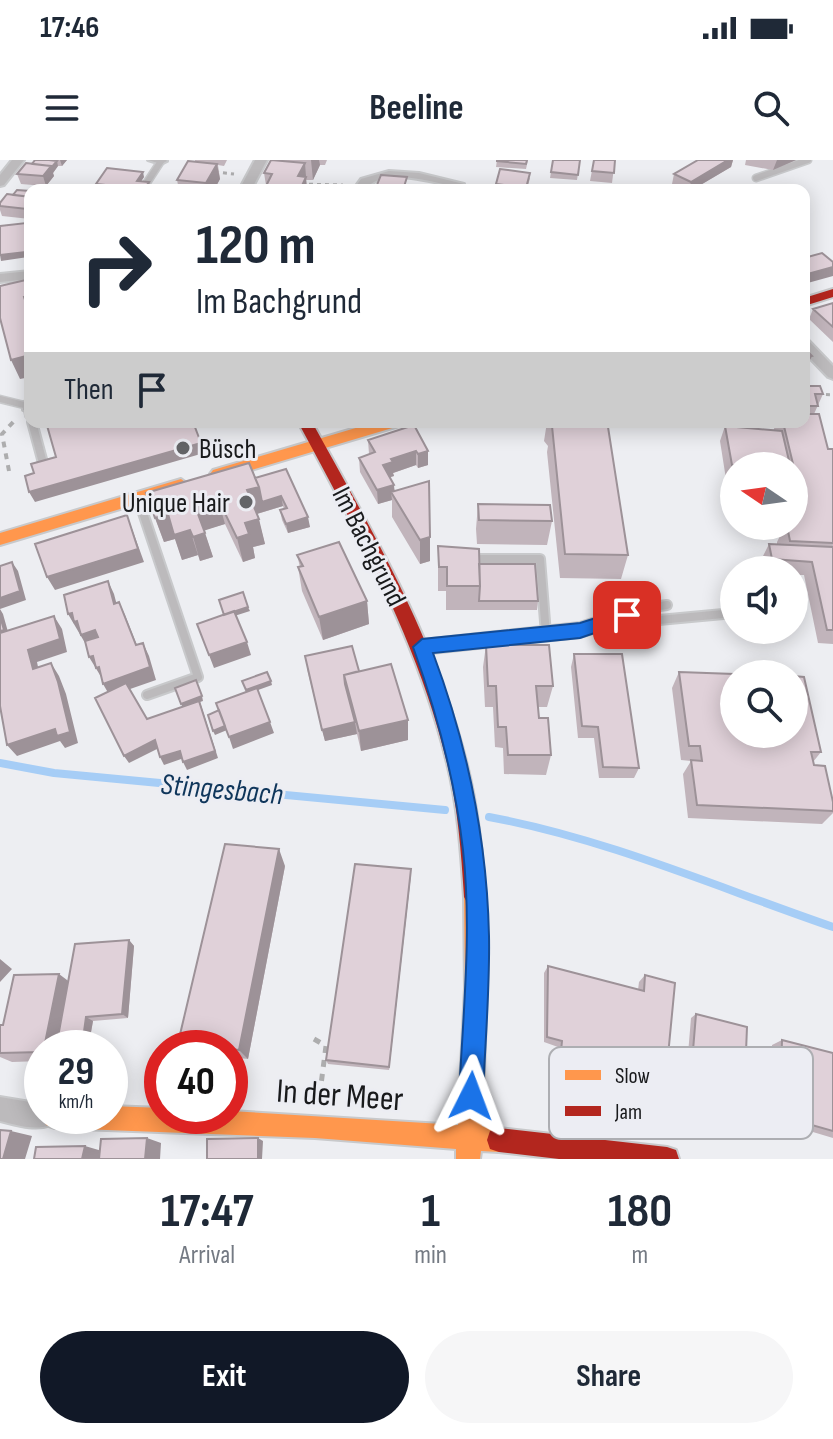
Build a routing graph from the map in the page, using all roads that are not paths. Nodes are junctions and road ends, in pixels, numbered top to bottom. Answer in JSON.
{"nodes":[{"id":1,"x":18,"y":160,"type":"edge"},
{"id":2,"x":154,"y":160,"type":"edge"},
{"id":3,"x":261,"y":160,"type":"edge"},
{"id":4,"x":808,"y":160,"type":"edge"},
{"id":5,"x":161,"y":161,"type":"edge"},
{"id":6,"x":756,"y":178,"type":"dead end"},
{"id":7,"x":0,"y":183,"type":"edge"},
{"id":8,"x":146,"y":184,"type":"edge"},
{"id":9,"x":248,"y":184,"type":"edge"},
{"id":10,"x":364,"y":184,"type":"edge"},
{"id":11,"x":458,"y":184,"type":"dead end"},
{"id":12,"x":24,"y":276,"type":"edge"},
{"id":13,"x":0,"y":278,"type":"edge"},
{"id":14,"x":833,"y":293,"type":"edge"},
{"id":15,"x":810,"y":300,"type":"edge"},
{"id":16,"x":810,"y":350,"type":"edge"},
{"id":17,"x":833,"y":374,"type":"edge"},
{"id":18,"x":0,"y":399,"type":"edge"},
{"id":19,"x":24,"y":409,"type":"edge"},
{"id":20,"x":34,"y":428,"type":"edge"},
{"id":21,"x":308,"y":428,"type":"edge"},
{"id":22,"x":374,"y":428,"type":"edge"},
{"id":23,"x":317,"y":445,"type":"junction"},
{"id":24,"x":43,"y":463,"type":"edge"},
{"id":25,"x":138,"y":498,"type":"junction"},
{"id":26,"x":0,"y":539,"type":"edge"},
{"id":27,"x":477,"y":559,"type":"edge"},
{"id":28,"x":667,"y":605,"type":"dead end"},
{"id":29,"x":720,"y":614,"type":"edge"},
{"id":30,"x":627,"y":615,"type":"junction"},
{"id":31,"x":546,"y":634,"type":"junction"},
{"id":32,"x":422,"y":647,"type":"junction"},
{"id":33,"x":147,"y":695,"type":"dead end"},
{"id":34,"x":0,"y":1109,"type":"edge"},
{"id":35,"x":24,"y":1113,"type":"edge"},
{"id":36,"x":128,"y":1121,"type":"edge"},
{"id":37,"x":469,"y":1137,"type":"junction"},
{"id":38,"x":468,"y":1159,"type":"edge"},
{"id":39,"x":667,"y":1159,"type":"edge"}],
"edges":[{"from":1,"to":7,"type":"street"},
{"from":2,"to":5,"type":"street"},
{"from":3,"to":9,"type":"street"},
{"from":4,"to":6,"type":"lane"},
{"from":5,"to":8,"type":"lane"},
{"from":10,"to":11,"type":"street"},
{"from":12,"to":13,"type":"street"},
{"from":14,"to":15,"type":"street"},
{"from":16,"to":17,"type":"street"},
{"from":18,"to":19,"type":"lane"},
{"from":20,"to":24,"type":"lane"},
{"from":21,"to":23,"type":"street","name":"Im Bachgrund"},
{"from":22,"to":23,"type":"street"},
{"from":23,"to":25,"type":"street"},
{"from":23,"to":32,"type":"street","name":"Im Bachgrund"},
{"from":25,"to":26,"type":"street"},
{"from":25,"to":33,"type":"lane"},
{"from":27,"to":31,"type":"lane"},
{"from":28,"to":30,"type":"lane"},
{"from":29,"to":30,"type":"lane"},
{"from":30,"to":31,"type":"street"},
{"from":31,"to":32,"type":"street"},
{"from":32,"to":37,"type":"street","name":"Im Bachgrund"},
{"from":34,"to":35,"type":"street"},
{"from":36,"to":37,"type":"street","name":"In der Meer"},
{"from":37,"to":38,"type":"street","name":"Im Bachgrund"},
{"from":37,"to":39,"type":"street","name":"In der Meer"}]}
